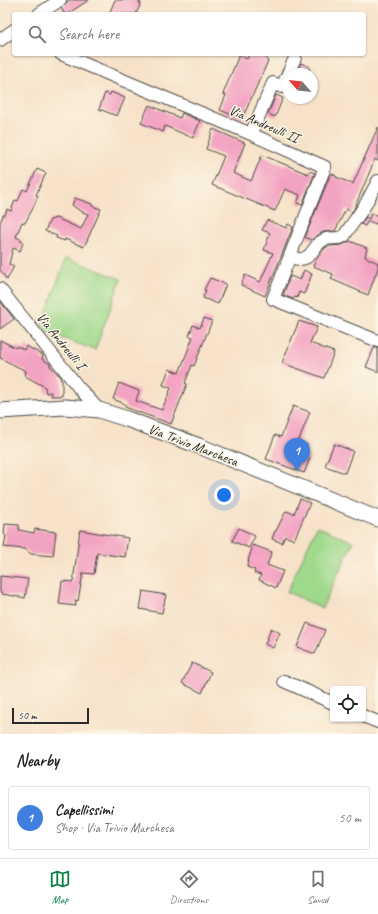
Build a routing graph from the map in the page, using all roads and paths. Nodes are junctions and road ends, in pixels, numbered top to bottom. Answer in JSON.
{"nodes":[{"id":1,"x":60,"y":0,"type":"edge"},
{"id":2,"x":41,"y":12,"type":"edge"},
{"id":3,"x":12,"y":33,"type":"edge"},
{"id":4,"x":0,"y":40,"type":"edge"},
{"id":5,"x":66,"y":56,"type":"edge"},
{"id":6,"x":295,"y":58,"type":"dead end"},
{"id":7,"x":251,"y":134,"type":"junction"},
{"id":8,"x":378,"y":181,"type":"edge"},
{"id":9,"x":290,"y":257,"type":"junction"},
{"id":10,"x":0,"y":289,"type":"edge"},
{"id":11,"x":378,"y":341,"type":"edge"},
{"id":12,"x":99,"y":410,"type":"junction"},
{"id":13,"x":0,"y":411,"type":"edge"},
{"id":14,"x":378,"y":519,"type":"edge"},
{"id":15,"x":284,"y":681,"type":"dead end"},
{"id":16,"x":330,"y":701,"type":"edge"},
{"id":17,"x":366,"y":717,"type":"edge"},
{"id":18,"x":378,"y":722,"type":"edge"}],
"edges":[{"from":1,"to":2,"type":"street"},
{"from":3,"to":4,"type":"street"},
{"from":5,"to":7,"type":"street","name":"Via Andreulli II"},
{"from":6,"to":7,"type":"street"},
{"from":7,"to":9,"type":"street","name":"Via Andreulli II"},
{"from":8,"to":9,"type":"street"},
{"from":9,"to":11,"type":"street","name":"Via Andreulli II"},
{"from":10,"to":12,"type":"street","name":"Via Andreulli I"},
{"from":12,"to":13,"type":"street","name":"Via Trivio Marchesa"},
{"from":12,"to":14,"type":"street","name":"Via Trivio Marchesa"},
{"from":15,"to":16,"type":"street"},
{"from":17,"to":18,"type":"street"}]}
